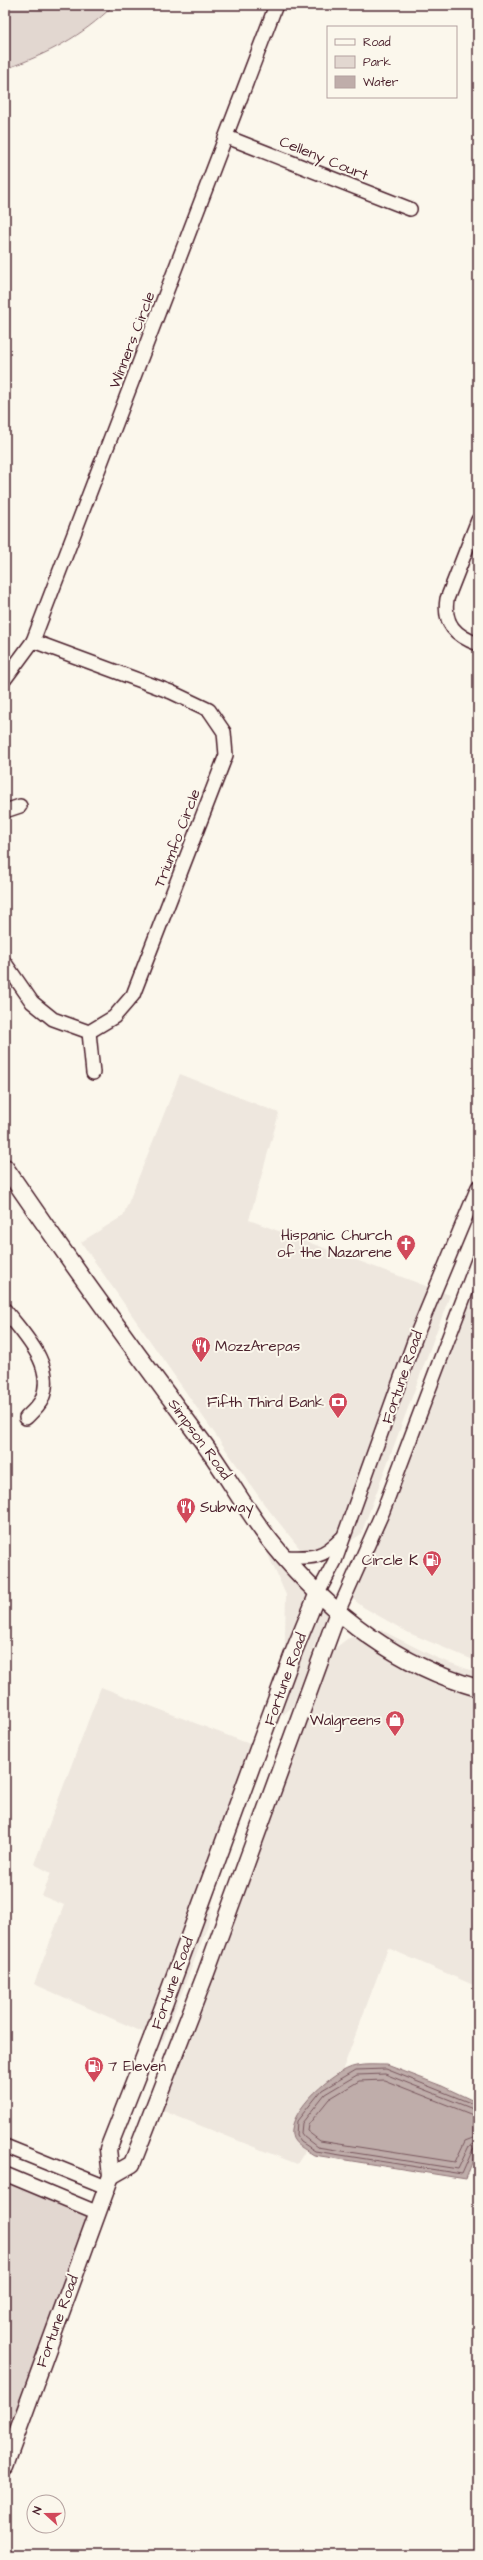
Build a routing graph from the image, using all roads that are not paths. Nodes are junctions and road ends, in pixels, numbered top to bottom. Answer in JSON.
{"nodes":[{"id":1,"x":276,"y":5,"type":"edge"},
{"id":2,"x":227,"y":137,"type":"junction"},
{"id":3,"x":410,"y":209,"type":"dead end"},
{"id":4,"x":478,"y":520,"type":"edge"},
{"id":5,"x":34,"y":641,"type":"junction"},
{"id":6,"x":478,"y":644,"type":"edge"},
{"id":7,"x":5,"y":678,"type":"edge"},
{"id":8,"x":20,"y":806,"type":"dead end"},
{"id":9,"x":5,"y":811,"type":"edge"},
{"id":10,"x":5,"y":963,"type":"edge"},
{"id":11,"x":89,"y":1032,"type":"junction"},
{"id":12,"x":93,"y":1073,"type":"dead end"},
{"id":13,"x":5,"y":1167,"type":"edge"},
{"id":14,"x":478,"y":1187,"type":"edge"},
{"id":15,"x":478,"y":1260,"type":"edge"},
{"id":16,"x":5,"y":1310,"type":"edge"},
{"id":17,"x":26,"y":1418,"type":"dead end"},
{"id":18,"x":345,"y":1535,"type":"junction"},
{"id":19,"x":284,"y":1557,"type":"junction"},
{"id":20,"x":317,"y":1595,"type":"junction"},
{"id":21,"x":338,"y":1612,"type":"junction"},
{"id":22,"x":478,"y":1688,"type":"edge"},
{"id":23,"x":5,"y":2146,"type":"edge"},
{"id":24,"x":5,"y":2174,"type":"edge"},
{"id":25,"x":108,"y":2181,"type":"junction"},
{"id":26,"x":96,"y":2212,"type":"junction"},
{"id":27,"x":5,"y":2466,"type":"edge"}],
"edges":[{"from":1,"to":2,"type":"street","name":"Winners Circle"},
{"from":2,"to":3,"type":"street","name":"Celleny Court"},
{"from":2,"to":5,"type":"street","name":"Winners Circle"},
{"from":4,"to":6,"type":"street"},
{"from":5,"to":7,"type":"street","name":"Winners Circle"},
{"from":5,"to":11,"type":"street","name":"Triumfo Circle"},
{"from":8,"to":9,"type":"street"},
{"from":10,"to":11,"type":"street"},
{"from":11,"to":12,"type":"street"},
{"from":13,"to":19,"type":"main road","name":"Simpson Road"},
{"from":14,"to":18,"type":"street","name":"Fortune Road"},
{"from":15,"to":21,"type":"street","name":"Fortune Road"},
{"from":16,"to":17,"type":"street"},
{"from":18,"to":19,"type":"street"},
{"from":18,"to":20,"type":"street","name":"Fortune Road"},
{"from":19,"to":20,"type":"main road","name":"Simpson Road"},
{"from":20,"to":21,"type":"main road","name":"Simpson Road"},
{"from":20,"to":25,"type":"main road","name":"Fortune Road"},
{"from":21,"to":22,"type":"main road","name":"Simpson Road"},
{"from":21,"to":25,"type":"main road","name":"Fortune Road"},
{"from":23,"to":25,"type":"street"},
{"from":24,"to":26,"type":"street"},
{"from":25,"to":26,"type":"main road","name":"Fortune Road"},
{"from":26,"to":27,"type":"main road","name":"Fortune Road"}]}
